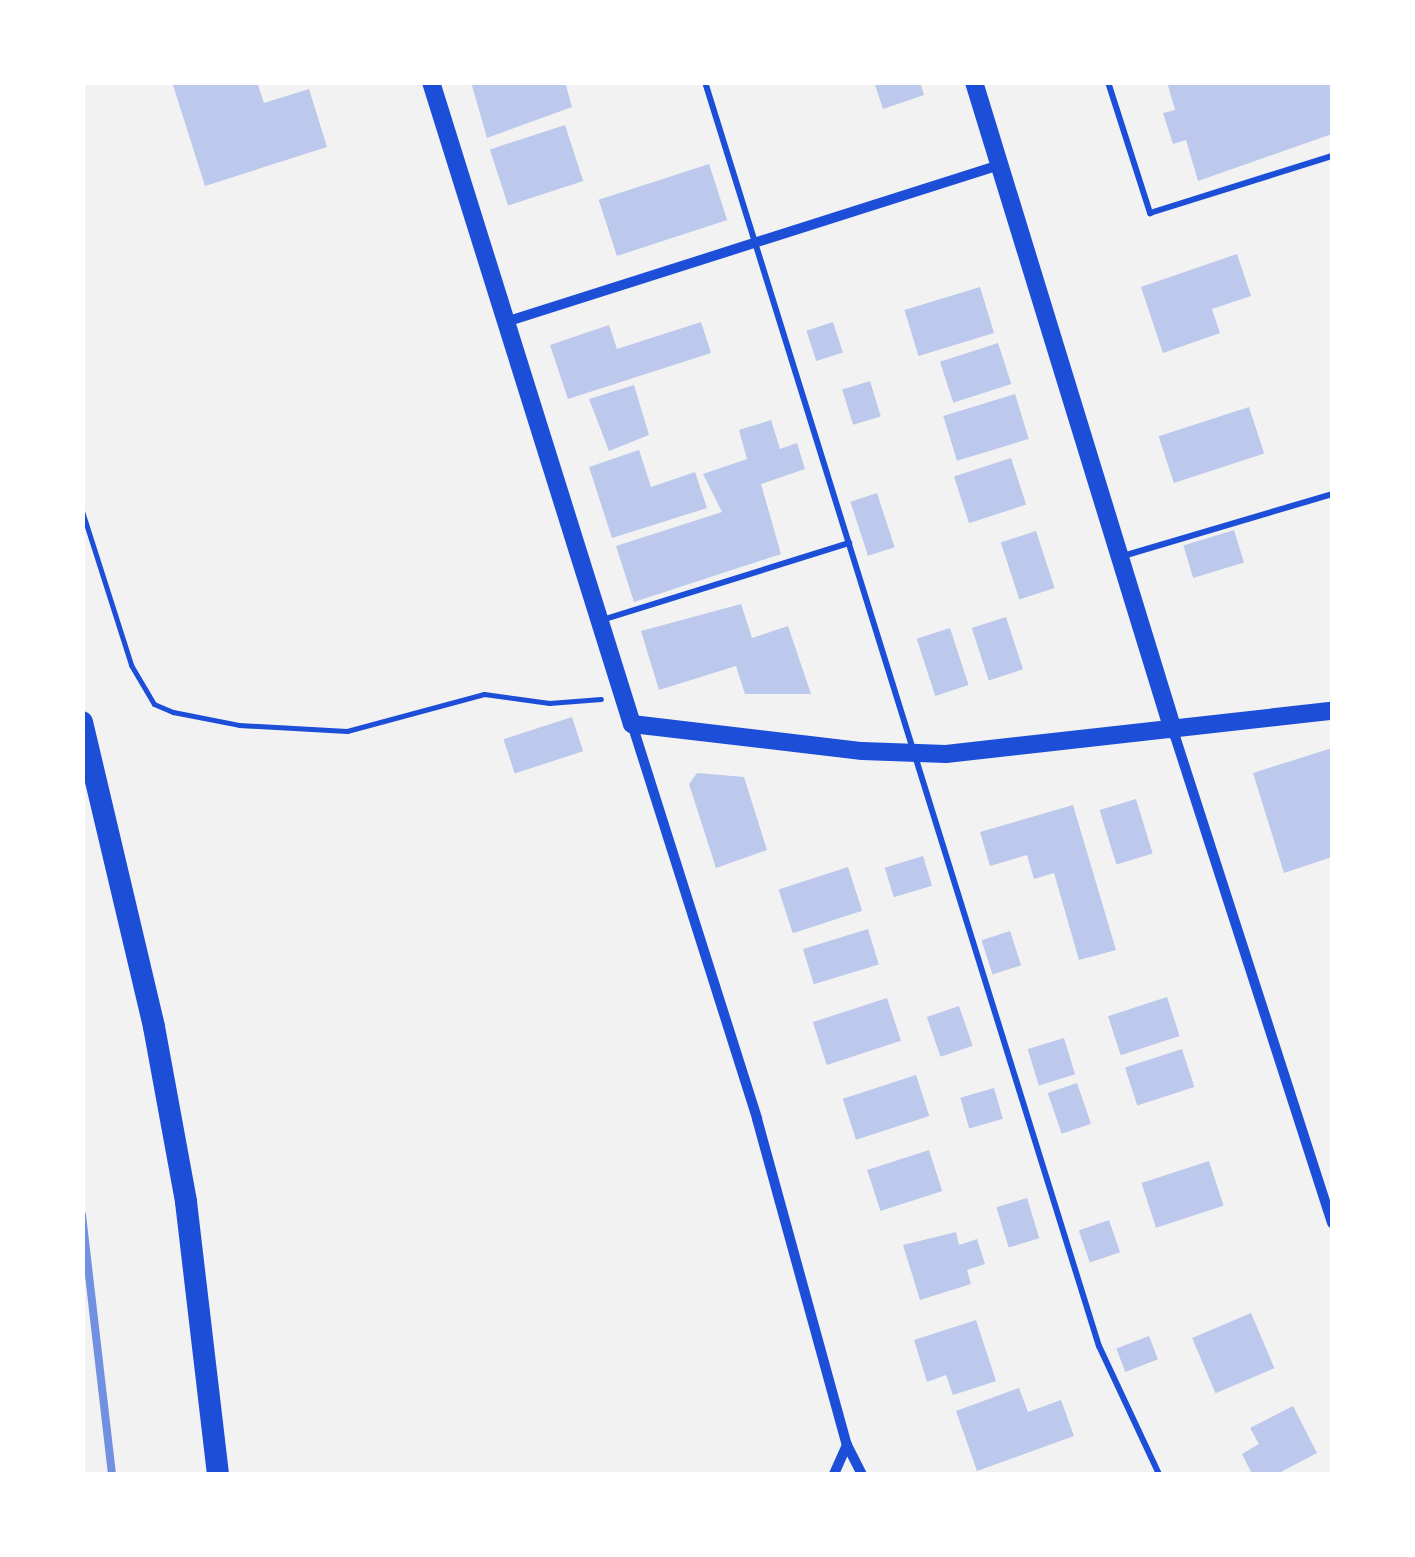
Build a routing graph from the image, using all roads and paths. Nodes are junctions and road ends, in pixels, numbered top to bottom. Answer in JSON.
{"nodes":[{"id":1,"x":431,"y":82,"type":"edge"},
{"id":2,"x":705,"y":82,"type":"edge"},
{"id":3,"x":974,"y":82,"type":"edge"},
{"id":4,"x":1108,"y":82,"type":"edge"},
{"id":5,"x":1332,"y":156,"type":"edge"},
{"id":6,"x":1000,"y":165,"type":"junction"},
{"id":7,"x":756,"y":243,"type":"junction"},
{"id":8,"x":506,"y":322,"type":"junction"},
{"id":9,"x":1332,"y":494,"type":"edge"},
{"id":10,"x":82,"y":511,"type":"edge"},
{"id":11,"x":849,"y":543,"type":"junction"},
{"id":12,"x":1120,"y":557,"type":"junction"},
{"id":13,"x":598,"y":622,"type":"junction"},
{"id":14,"x":624,"y":697,"type":"junction"},
{"id":15,"x":1332,"y":710,"type":"edge"},
{"id":16,"x":82,"y":722,"type":"edge"},
{"id":17,"x":632,"y":724,"type":"junction"},
{"id":18,"x":1173,"y":730,"type":"junction"},
{"id":19,"x":914,"y":753,"type":"junction"},
{"id":20,"x":1332,"y":1223,"type":"edge"},
{"id":21,"x":847,"y":1445,"type":"junction"},
{"id":22,"x":218,"y":1474,"type":"edge"},
{"id":23,"x":834,"y":1474,"type":"edge"},
{"id":24,"x":862,"y":1474,"type":"edge"},
{"id":25,"x":1160,"y":1474,"type":"edge"}],
"edges":[{"from":1,"to":8,"type":"street"},
{"from":2,"to":7,"type":"lane"},
{"from":3,"to":6,"type":"street"},
{"from":4,"to":5,"type":"lane"},
{"from":6,"to":7,"type":"street"},
{"from":6,"to":12,"type":"street"},
{"from":7,"to":8,"type":"street"},
{"from":7,"to":11,"type":"lane"},
{"from":8,"to":13,"type":"street"},
{"from":9,"to":12,"type":"lane"},
{"from":10,"to":14,"type":"path"},
{"from":11,"to":13,"type":"lane"},
{"from":11,"to":19,"type":"lane"},
{"from":12,"to":18,"type":"street"},
{"from":13,"to":14,"type":"street"},
{"from":14,"to":17,"type":"street"},
{"from":15,"to":18,"type":"street"},
{"from":16,"to":22,"type":"main road"},
{"from":17,"to":19,"type":"street"},
{"from":17,"to":21,"type":"street"},
{"from":18,"to":19,"type":"street"},
{"from":18,"to":20,"type":"street"},
{"from":19,"to":25,"type":"lane"},
{"from":21,"to":23,"type":"street"},
{"from":21,"to":24,"type":"street"}]}
